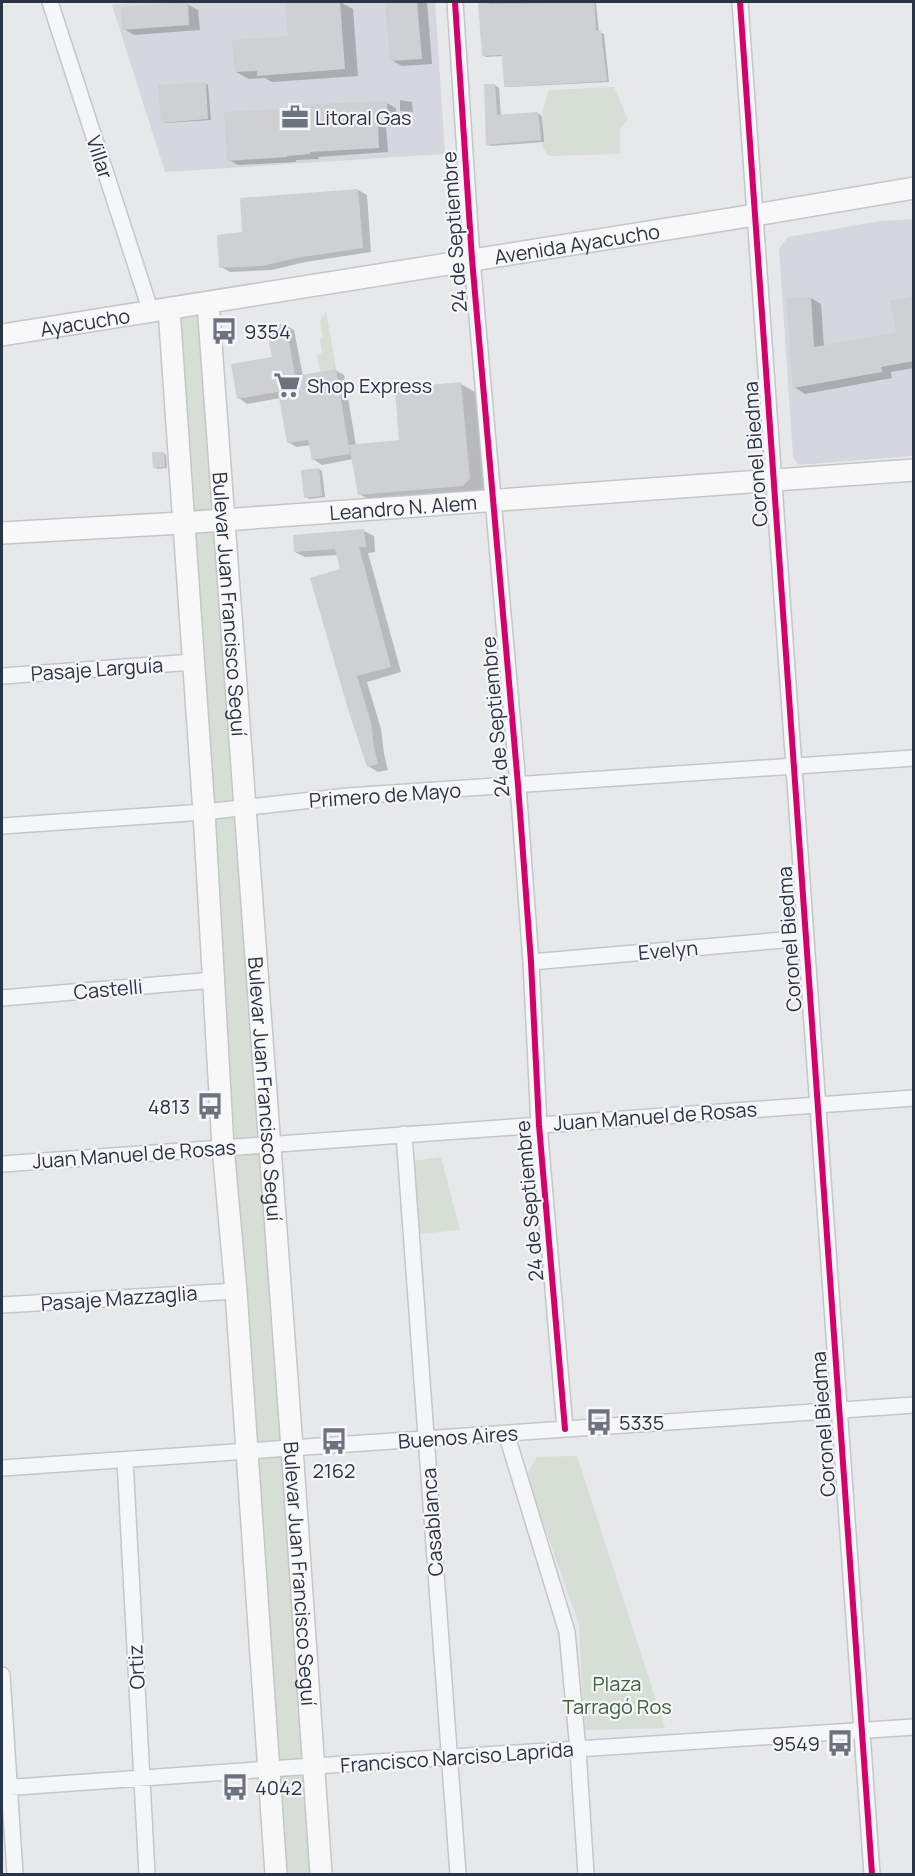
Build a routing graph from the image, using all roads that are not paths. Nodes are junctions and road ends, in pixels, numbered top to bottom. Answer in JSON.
{"nodes":[{"id":1,"x":50,"y":2,"type":"edge"},
{"id":2,"x":455,"y":2,"type":"edge"},
{"id":3,"x":740,"y":2,"type":"edge"},
{"id":4,"x":914,"y":188,"type":"edge"},
{"id":5,"x":755,"y":215,"type":"junction"},
{"id":6,"x":472,"y":259,"type":"junction"},
{"id":7,"x":208,"y":303,"type":"junction"},
{"id":8,"x":160,"y":311,"type":"junction"},
{"id":9,"x":2,"y":335,"type":"edge"},
{"id":10,"x":914,"y":470,"type":"edge"},
{"id":11,"x":774,"y":480,"type":"junction"},
{"id":12,"x":493,"y":500,"type":"junction"},
{"id":13,"x":224,"y":518,"type":"junction"},
{"id":14,"x":182,"y":523,"type":"junction"},
{"id":15,"x":2,"y":533,"type":"edge"},
{"id":16,"x":194,"y":662,"type":"junction"},
{"id":17,"x":2,"y":676,"type":"edge"},
{"id":18,"x":914,"y":758,"type":"edge"},
{"id":19,"x":794,"y":766,"type":"junction"},
{"id":20,"x":518,"y":785,"type":"junction"},
{"id":21,"x":245,"y":807,"type":"junction"},
{"id":22,"x":204,"y":812,"type":"junction"},
{"id":23,"x":2,"y":826,"type":"edge"},
{"id":24,"x":806,"y":938,"type":"junction"},
{"id":25,"x":531,"y":962,"type":"junction"},
{"id":26,"x":214,"y":980,"type":"junction"},
{"id":27,"x":2,"y":998,"type":"edge"},
{"id":28,"x":914,"y":1098,"type":"edge"},
{"id":29,"x":818,"y":1105,"type":"junction"},
{"id":30,"x":539,"y":1125,"type":"junction"},
{"id":31,"x":404,"y":1134,"type":"junction"},
{"id":32,"x":270,"y":1144,"type":"junction"},
{"id":33,"x":224,"y":1148,"type":"junction"},
{"id":34,"x":2,"y":1164,"type":"edge"},
{"id":35,"x":236,"y":1291,"type":"junction"},
{"id":36,"x":2,"y":1305,"type":"edge"},
{"id":37,"x":914,"y":1405,"type":"edge"},
{"id":38,"x":839,"y":1410,"type":"junction"},
{"id":39,"x":565,"y":1429,"type":"junction"},
{"id":40,"x":506,"y":1433,"type":"junction"},
{"id":41,"x":426,"y":1439,"type":"junction"},
{"id":42,"x":292,"y":1448,"type":"junction"},
{"id":43,"x":246,"y":1452,"type":"junction"},
{"id":44,"x":125,"y":1460,"type":"junction"},
{"id":45,"x":2,"y":1468,"type":"edge"},
{"id":46,"x":2,"y":1675,"type":"edge"},
{"id":47,"x":914,"y":1727,"type":"edge"},
{"id":48,"x":861,"y":1731,"type":"junction"},
{"id":49,"x":578,"y":1750,"type":"junction"},
{"id":50,"x":450,"y":1756,"type":"junction"},
{"id":51,"x":314,"y":1766,"type":"junction"},
{"id":52,"x":269,"y":1769,"type":"junction"},
{"id":53,"x":142,"y":1778,"type":"junction"},
{"id":54,"x":5,"y":1788,"type":"edge"},
{"id":55,"x":15,"y":1875,"type":"edge"},
{"id":56,"x":147,"y":1875,"type":"edge"},
{"id":57,"x":276,"y":1875,"type":"edge"},
{"id":58,"x":321,"y":1875,"type":"edge"},
{"id":59,"x":458,"y":1875,"type":"edge"},
{"id":60,"x":586,"y":1875,"type":"edge"},
{"id":61,"x":872,"y":1875,"type":"edge"}],
"edges":[{"from":1,"to":8,"type":"street","name":"Villar"},
{"from":2,"to":6,"type":"street","name":"24 de Septiembre"},
{"from":3,"to":5,"type":"street","name":"Coronel Biedma"},
{"from":4,"to":5,"type":"main road","name":"Avenida Ayacucho"},
{"from":5,"to":6,"type":"main road","name":"Avenida Ayacucho"},
{"from":5,"to":11,"type":"street","name":"Coronel Biedma"},
{"from":6,"to":7,"type":"main road","name":"Avenida Ayacucho"},
{"from":6,"to":12,"type":"street","name":"24 de Septiembre"},
{"from":7,"to":8,"type":"main road","name":"Avenida Ayacucho"},
{"from":7,"to":13,"type":"main road","name":"Bulevar Juan Francisco Seguí"},
{"from":8,"to":9,"type":"main road","name":"Ayacucho"},
{"from":8,"to":14,"type":"main road","name":"Bulevar Juan Francisco Seguí"},
{"from":10,"to":11,"type":"main road","name":"Leandro N. Alem"},
{"from":11,"to":12,"type":"main road","name":"Leandro N. Alem"},
{"from":11,"to":19,"type":"street","name":"Coronel Biedma"},
{"from":12,"to":13,"type":"main road","name":"Leandro N. Alem"},
{"from":12,"to":20,"type":"street","name":"24 de Septiembre"},
{"from":13,"to":14,"type":"main road","name":"Leandro N. Alem"},
{"from":13,"to":21,"type":"main road","name":"Bulevar Juan Francisco Seguí"},
{"from":14,"to":15,"type":"main road","name":"Leandro N. Alem"},
{"from":14,"to":16,"type":"main road","name":"Bulevar Juan Francisco Seguí"},
{"from":16,"to":17,"type":"street","name":"Pasaje Larguía"},
{"from":16,"to":22,"type":"main road","name":"Bulevar Juan Francisco Seguí"},
{"from":18,"to":19,"type":"street","name":"Primero de Mayo"},
{"from":19,"to":20,"type":"street","name":"Primero de Mayo"},
{"from":19,"to":24,"type":"street","name":"Coronel Biedma"},
{"from":20,"to":21,"type":"street","name":"Primero de Mayo"},
{"from":20,"to":25,"type":"street","name":"24 de Septiembre"},
{"from":21,"to":22,"type":"street","name":"Primero de Mayo"},
{"from":21,"to":32,"type":"main road","name":"Bulevar Juan Francisco Seguí"},
{"from":22,"to":23,"type":"street","name":"Primero de Mayo"},
{"from":22,"to":26,"type":"main road","name":"Bulevar Juan Francisco Seguí"},
{"from":24,"to":25,"type":"street","name":"Evelyn"},
{"from":24,"to":29,"type":"street","name":"Coronel Biedma"},
{"from":25,"to":30,"type":"street","name":"24 de Septiembre"},
{"from":26,"to":27,"type":"street","name":"Castelli"},
{"from":26,"to":33,"type":"main road","name":"Bulevar Juan Francisco Seguí"},
{"from":28,"to":29,"type":"street","name":"Juan Manuel de Rosas"},
{"from":29,"to":30,"type":"street","name":"Juan Manuel de Rosas"},
{"from":29,"to":38,"type":"street","name":"Coronel Biedma"},
{"from":30,"to":31,"type":"street","name":"Juan Manuel de Rosas"},
{"from":30,"to":39,"type":"street","name":"24 de Septiembre"},
{"from":31,"to":32,"type":"street","name":"Juan Manuel de Rosas"},
{"from":31,"to":41,"type":"street","name":"Casablanca"},
{"from":32,"to":33,"type":"street","name":"Juan Manuel de Rosas"},
{"from":32,"to":42,"type":"main road","name":"Bulevar Juan Francisco Seguí"},
{"from":33,"to":34,"type":"street","name":"Juan Manuel de Rosas"},
{"from":33,"to":35,"type":"main road","name":"Bulevar Juan Francisco Seguí"},
{"from":35,"to":36,"type":"street","name":"Pasaje Mazzaglia"},
{"from":35,"to":43,"type":"main road","name":"Bulevar Juan Francisco Seguí"},
{"from":37,"to":38,"type":"street","name":"Buenos Aires"},
{"from":38,"to":39,"type":"street","name":"Buenos Aires"},
{"from":38,"to":48,"type":"street","name":"Coronel Biedma"},
{"from":39,"to":40,"type":"street","name":"Buenos Aires"},
{"from":40,"to":41,"type":"street","name":"Buenos Aires"},
{"from":40,"to":49,"type":"street"},
{"from":41,"to":42,"type":"street","name":"Buenos Aires"},
{"from":41,"to":50,"type":"street","name":"Casablanca"},
{"from":42,"to":43,"type":"street","name":"Buenos Aires"},
{"from":42,"to":51,"type":"main road","name":"Bulevar Juan Francisco Seguí"},
{"from":43,"to":44,"type":"street","name":"Buenos Aires"},
{"from":43,"to":52,"type":"main road","name":"Bulevar Juan Francisco Seguí"},
{"from":44,"to":45,"type":"street","name":"Buenos Aires"},
{"from":44,"to":53,"type":"street","name":"Ortiz"},
{"from":46,"to":54,"type":"street"},
{"from":47,"to":48,"type":"street","name":"Francisco Narciso Laprida"},
{"from":48,"to":49,"type":"street","name":"Francisco Narciso Laprida"},
{"from":48,"to":61,"type":"street","name":"Coronel Biedma"},
{"from":49,"to":50,"type":"street","name":"Francisco Narciso Laprida"},
{"from":49,"to":60,"type":"street"},
{"from":50,"to":51,"type":"street","name":"Francisco Narciso Laprida"},
{"from":50,"to":59,"type":"street","name":"Casablanca"},
{"from":51,"to":52,"type":"street","name":"Francisco Narciso Laprida"},
{"from":51,"to":58,"type":"main road","name":"Bulevar Juan Francisco Seguí"},
{"from":52,"to":53,"type":"street","name":"Francisco Narciso Laprida"},
{"from":52,"to":57,"type":"main road","name":"Bulevar Juan Francisco Seguí"},
{"from":53,"to":54,"type":"street","name":"Francisco Narciso Laprida"},
{"from":53,"to":56,"type":"street","name":"Ortiz"},
{"from":54,"to":55,"type":"street"}]}
